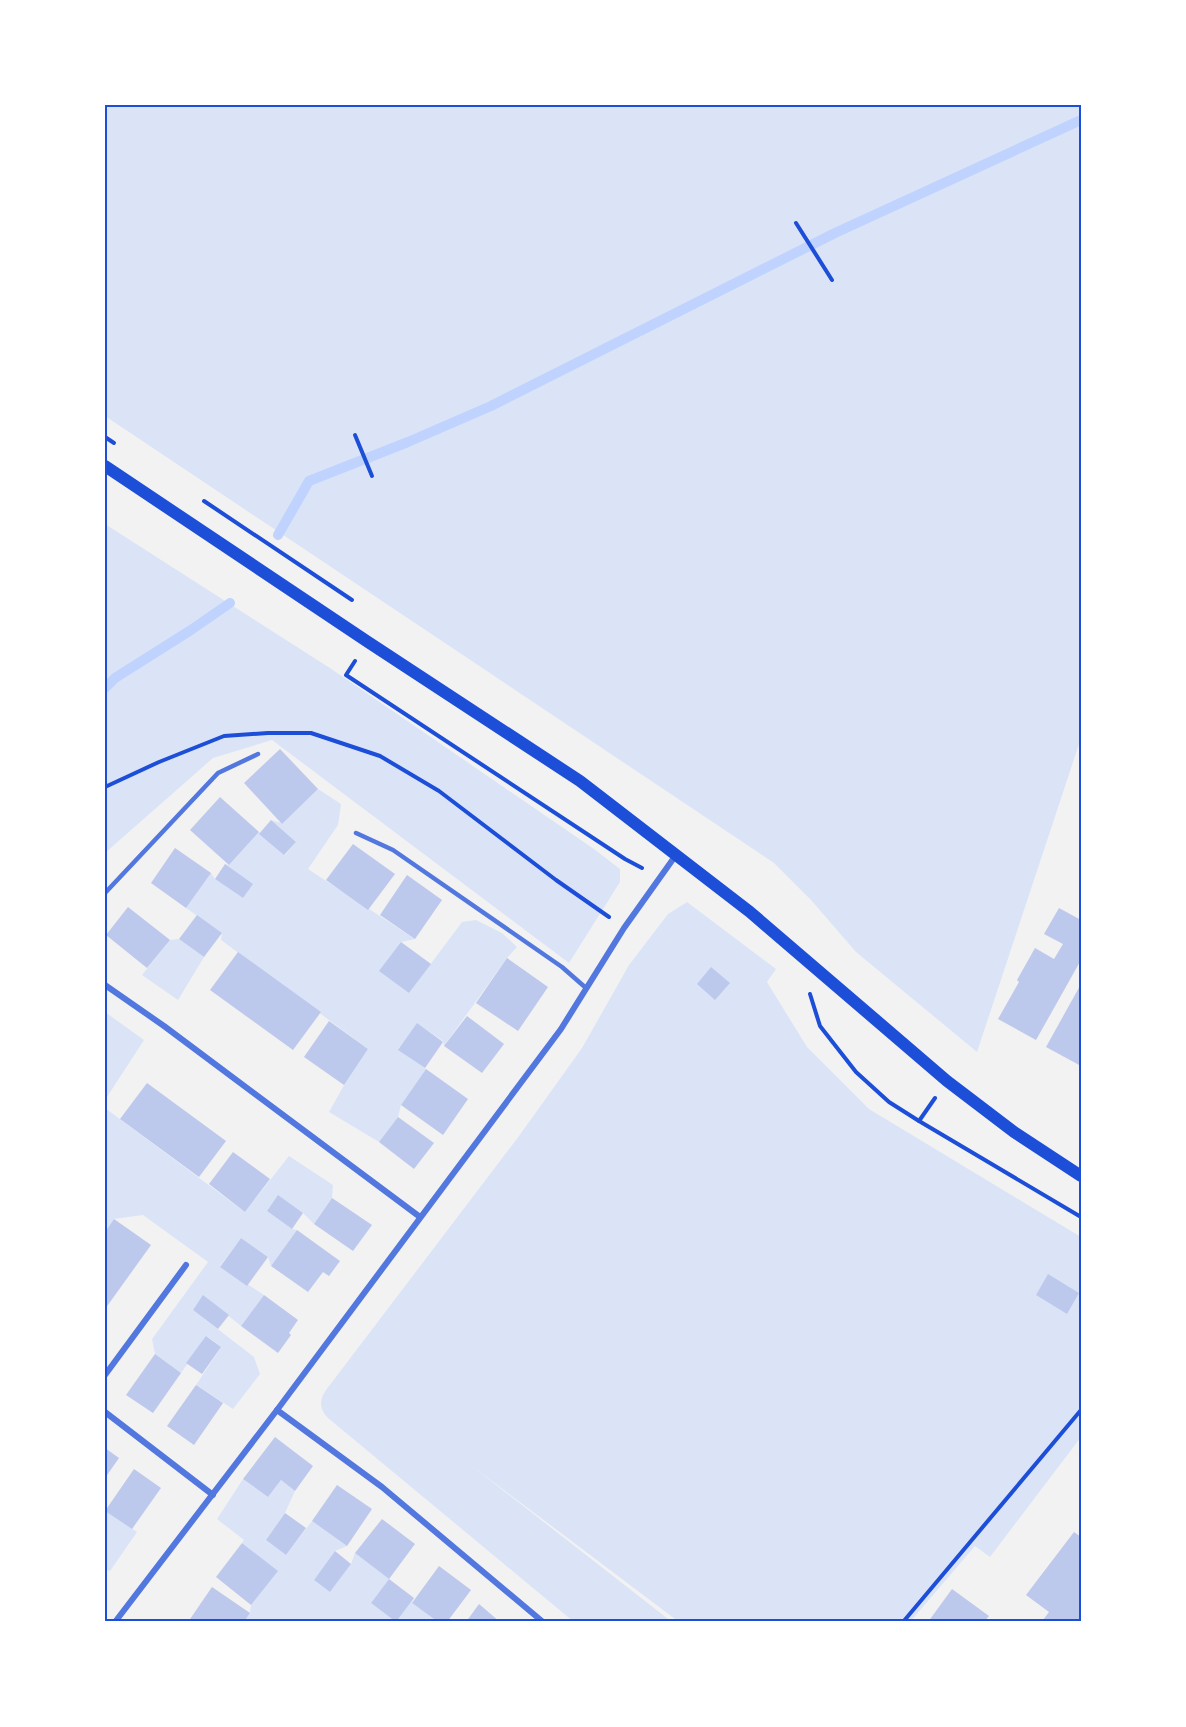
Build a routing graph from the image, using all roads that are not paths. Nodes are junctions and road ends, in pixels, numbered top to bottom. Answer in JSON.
{"nodes":[{"id":1,"x":105,"y":466,"type":"edge"},
{"id":2,"x":258,"y":754,"type":"dead end"},
{"id":3,"x":356,"y":832,"type":"dead end"},
{"id":4,"x":676,"y":855,"type":"junction"},
{"id":5,"x":105,"y":893,"type":"edge"},
{"id":6,"x":105,"y":985,"type":"edge"},
{"id":7,"x":586,"y":988,"type":"junction"},
{"id":8,"x":1081,"y":1176,"type":"edge"},
{"id":9,"x":420,"y":1217,"type":"junction"},
{"id":10,"x":186,"y":1265,"type":"dead end"},
{"id":11,"x":105,"y":1375,"type":"edge"},
{"id":12,"x":277,"y":1410,"type":"junction"},
{"id":13,"x":105,"y":1412,"type":"edge"},
{"id":14,"x":213,"y":1495,"type":"junction"},
{"id":15,"x":115,"y":1622,"type":"edge"},
{"id":16,"x":543,"y":1622,"type":"edge"}],
"edges":[{"from":1,"to":4,"type":"main road"},
{"from":2,"to":5,"type":"lane"},
{"from":3,"to":7,"type":"lane"},
{"from":4,"to":7,"type":"street"},
{"from":4,"to":8,"type":"main road"},
{"from":6,"to":9,"type":"street"},
{"from":7,"to":9,"type":"street"},
{"from":9,"to":12,"type":"street"},
{"from":10,"to":11,"type":"street"},
{"from":12,"to":14,"type":"street"},
{"from":12,"to":16,"type":"street"},
{"from":13,"to":14,"type":"street"},
{"from":14,"to":15,"type":"street"}]}
